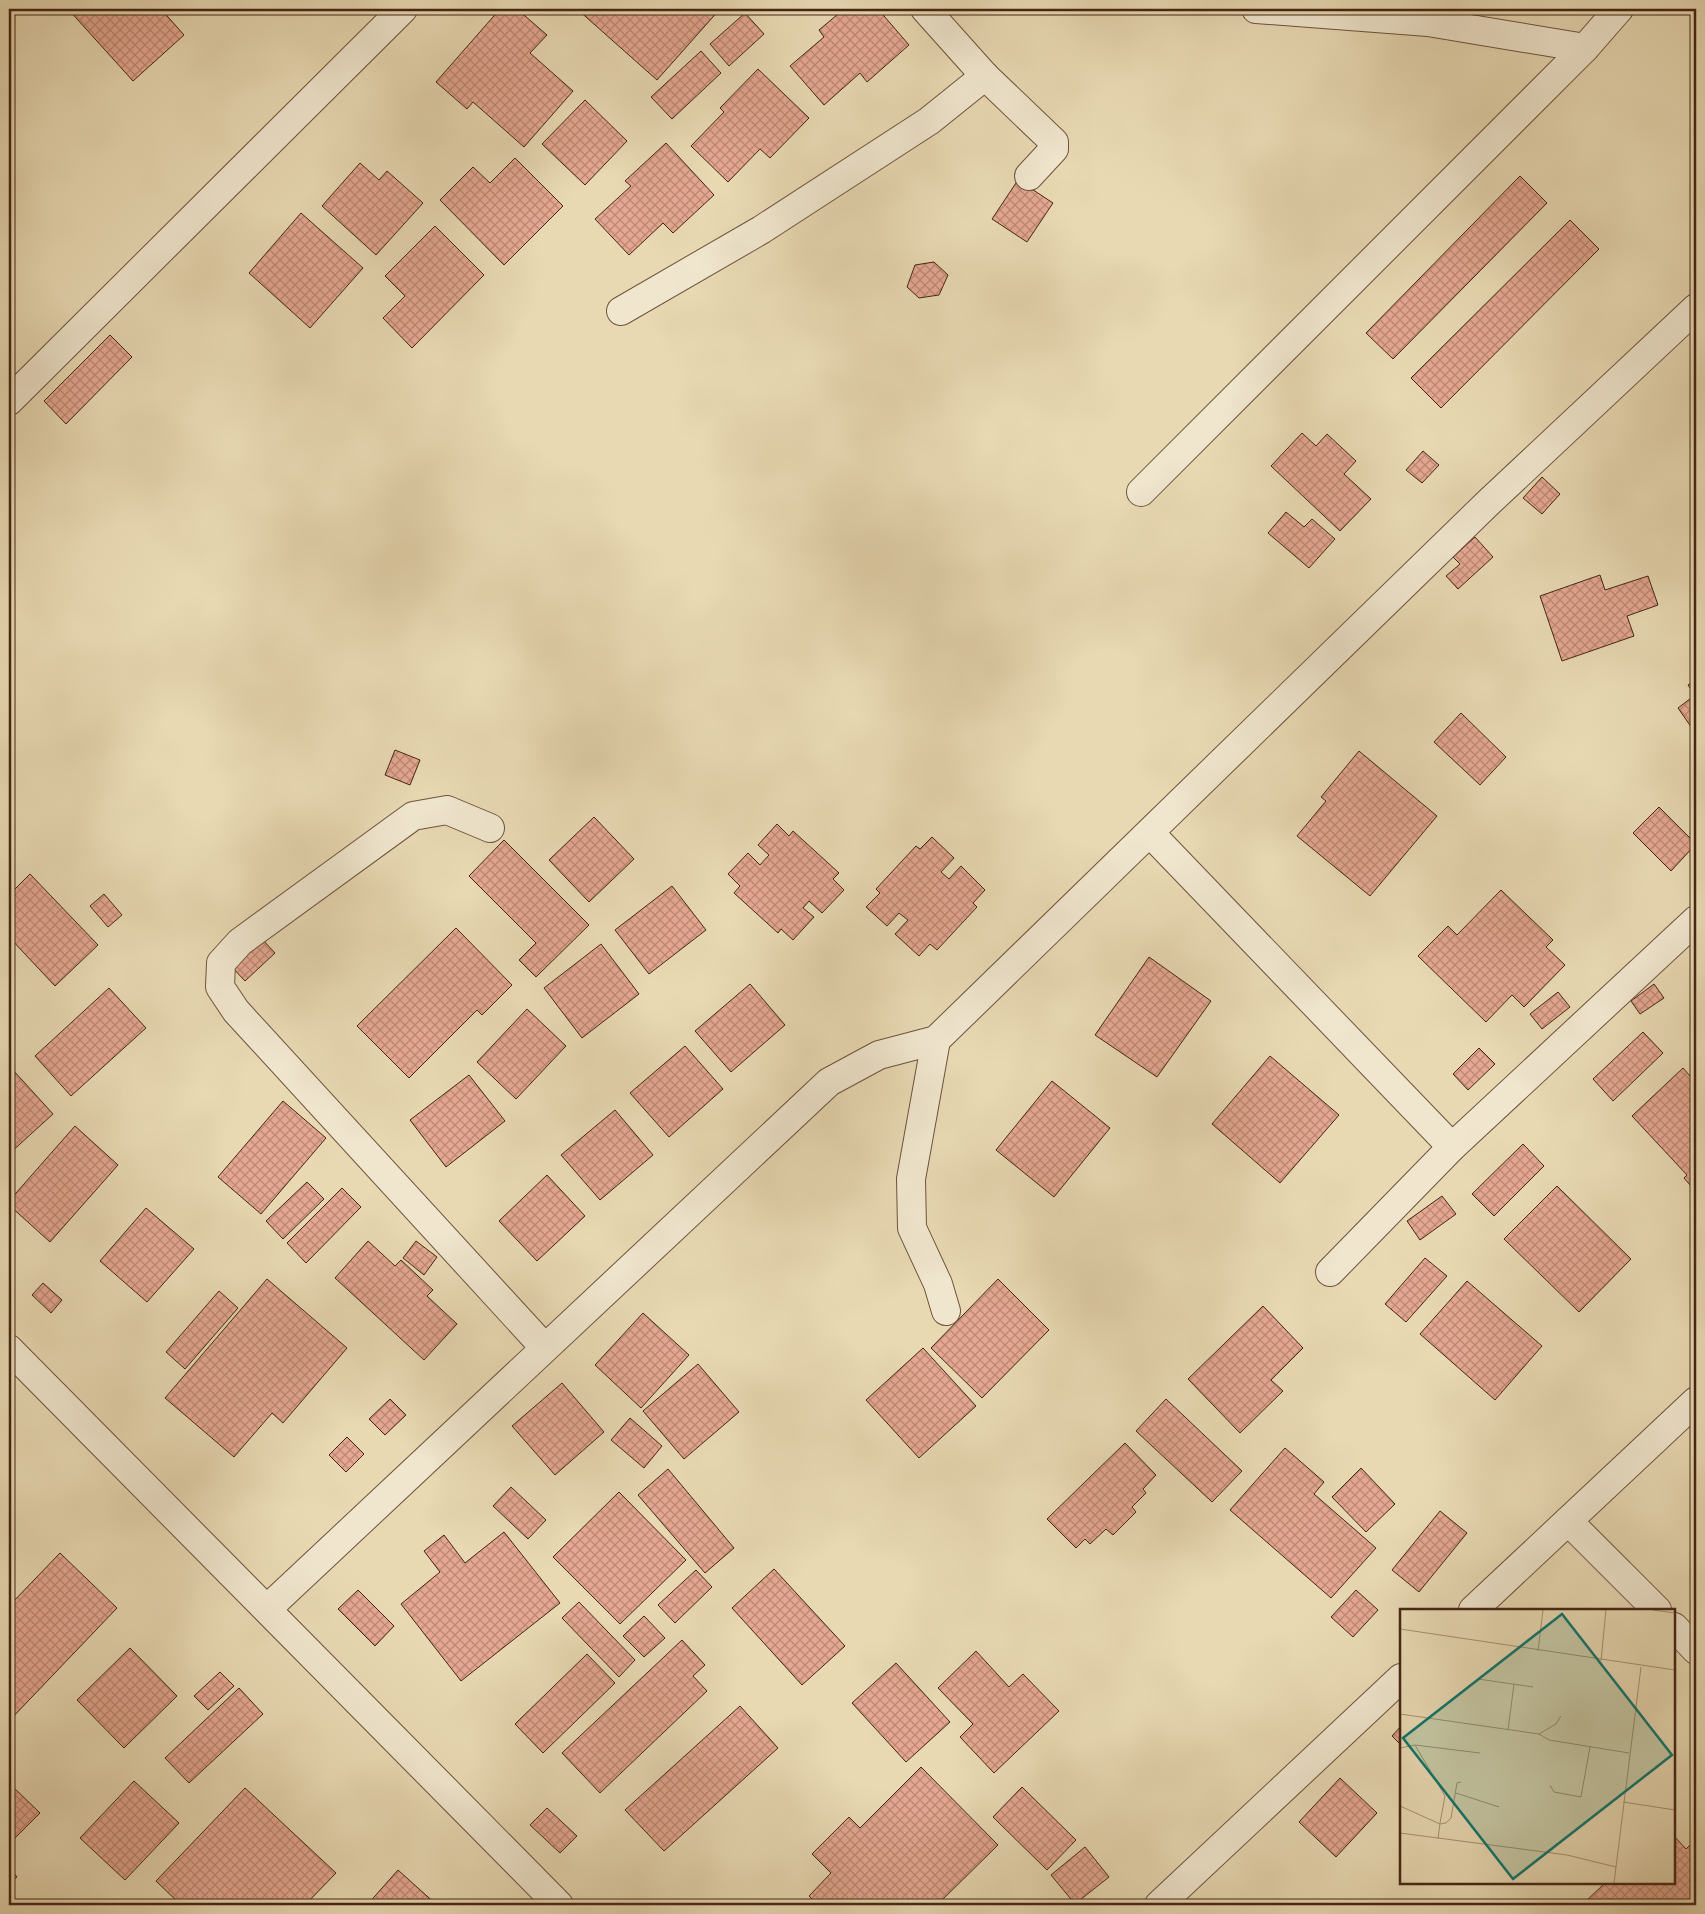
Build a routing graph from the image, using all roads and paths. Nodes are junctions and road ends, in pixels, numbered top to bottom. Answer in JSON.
{"nodes":[{"id":1,"x":402,"y":9,"type":"edge"},
{"id":2,"x":925,"y":9,"type":"edge"},
{"id":3,"x":1256,"y":9,"type":"edge"},
{"id":4,"x":1619,"y":9,"type":"edge"},
{"id":5,"x":1585,"y":48,"type":"junction"},
{"id":6,"x":985,"y":76,"type":"junction"},
{"id":7,"x":1029,"y":176,"type":"dead end"},
{"id":8,"x":1696,"y":308,"type":"edge"},
{"id":9,"x":621,"y":311,"type":"dead end"},
{"id":10,"x":9,"y":401,"type":"edge"},
{"id":11,"x":1141,"y":492,"type":"dead end"},
{"id":12,"x":490,"y":828,"type":"dead end"},
{"id":13,"x":1150,"y":834,"type":"junction"},
{"id":14,"x":1696,"y":920,"type":"edge"},
{"id":15,"x":936,"y":1040,"type":"junction"},
{"id":16,"x":1452,"y":1147,"type":"junction"},
{"id":17,"x":1330,"y":1272,"type":"dead end"},
{"id":18,"x":946,"y":1311,"type":"dead end"},
{"id":19,"x":544,"y":1347,"type":"junction"},
{"id":20,"x":9,"y":1349,"type":"edge"},
{"id":21,"x":1696,"y":1401,"type":"edge"},
{"id":22,"x":1568,"y":1521,"type":"junction"},
{"id":23,"x":267,"y":1608,"type":"junction"},
{"id":24,"x":1474,"y":1609,"type":"edge"},
{"id":25,"x":1656,"y":1609,"type":"edge"},
{"id":26,"x":1675,"y":1628,"type":"edge"},
{"id":27,"x":1696,"y":1650,"type":"edge"},
{"id":28,"x":1400,"y":1679,"type":"edge"},
{"id":29,"x":559,"y":1905,"type":"edge"},
{"id":30,"x":1159,"y":1905,"type":"edge"}],
"edges":[{"from":1,"to":10,"type":"street"},
{"from":2,"to":6,"type":"street"},
{"from":3,"to":5,"type":"street"},
{"from":4,"to":5,"type":"street"},
{"from":5,"to":11,"type":"street"},
{"from":6,"to":7,"type":"street"},
{"from":6,"to":9,"type":"street"},
{"from":8,"to":13,"type":"street"},
{"from":12,"to":19,"type":"street"},
{"from":13,"to":15,"type":"street"},
{"from":13,"to":16,"type":"street"},
{"from":14,"to":16,"type":"street"},
{"from":15,"to":18,"type":"street"},
{"from":15,"to":19,"type":"street"},
{"from":16,"to":17,"type":"street"},
{"from":19,"to":23,"type":"street"},
{"from":20,"to":23,"type":"street"},
{"from":21,"to":22,"type":"street"},
{"from":22,"to":24,"type":"street"},
{"from":22,"to":25,"type":"street"},
{"from":23,"to":29,"type":"street"},
{"from":26,"to":27,"type":"street"},
{"from":28,"to":30,"type":"street"}]}
